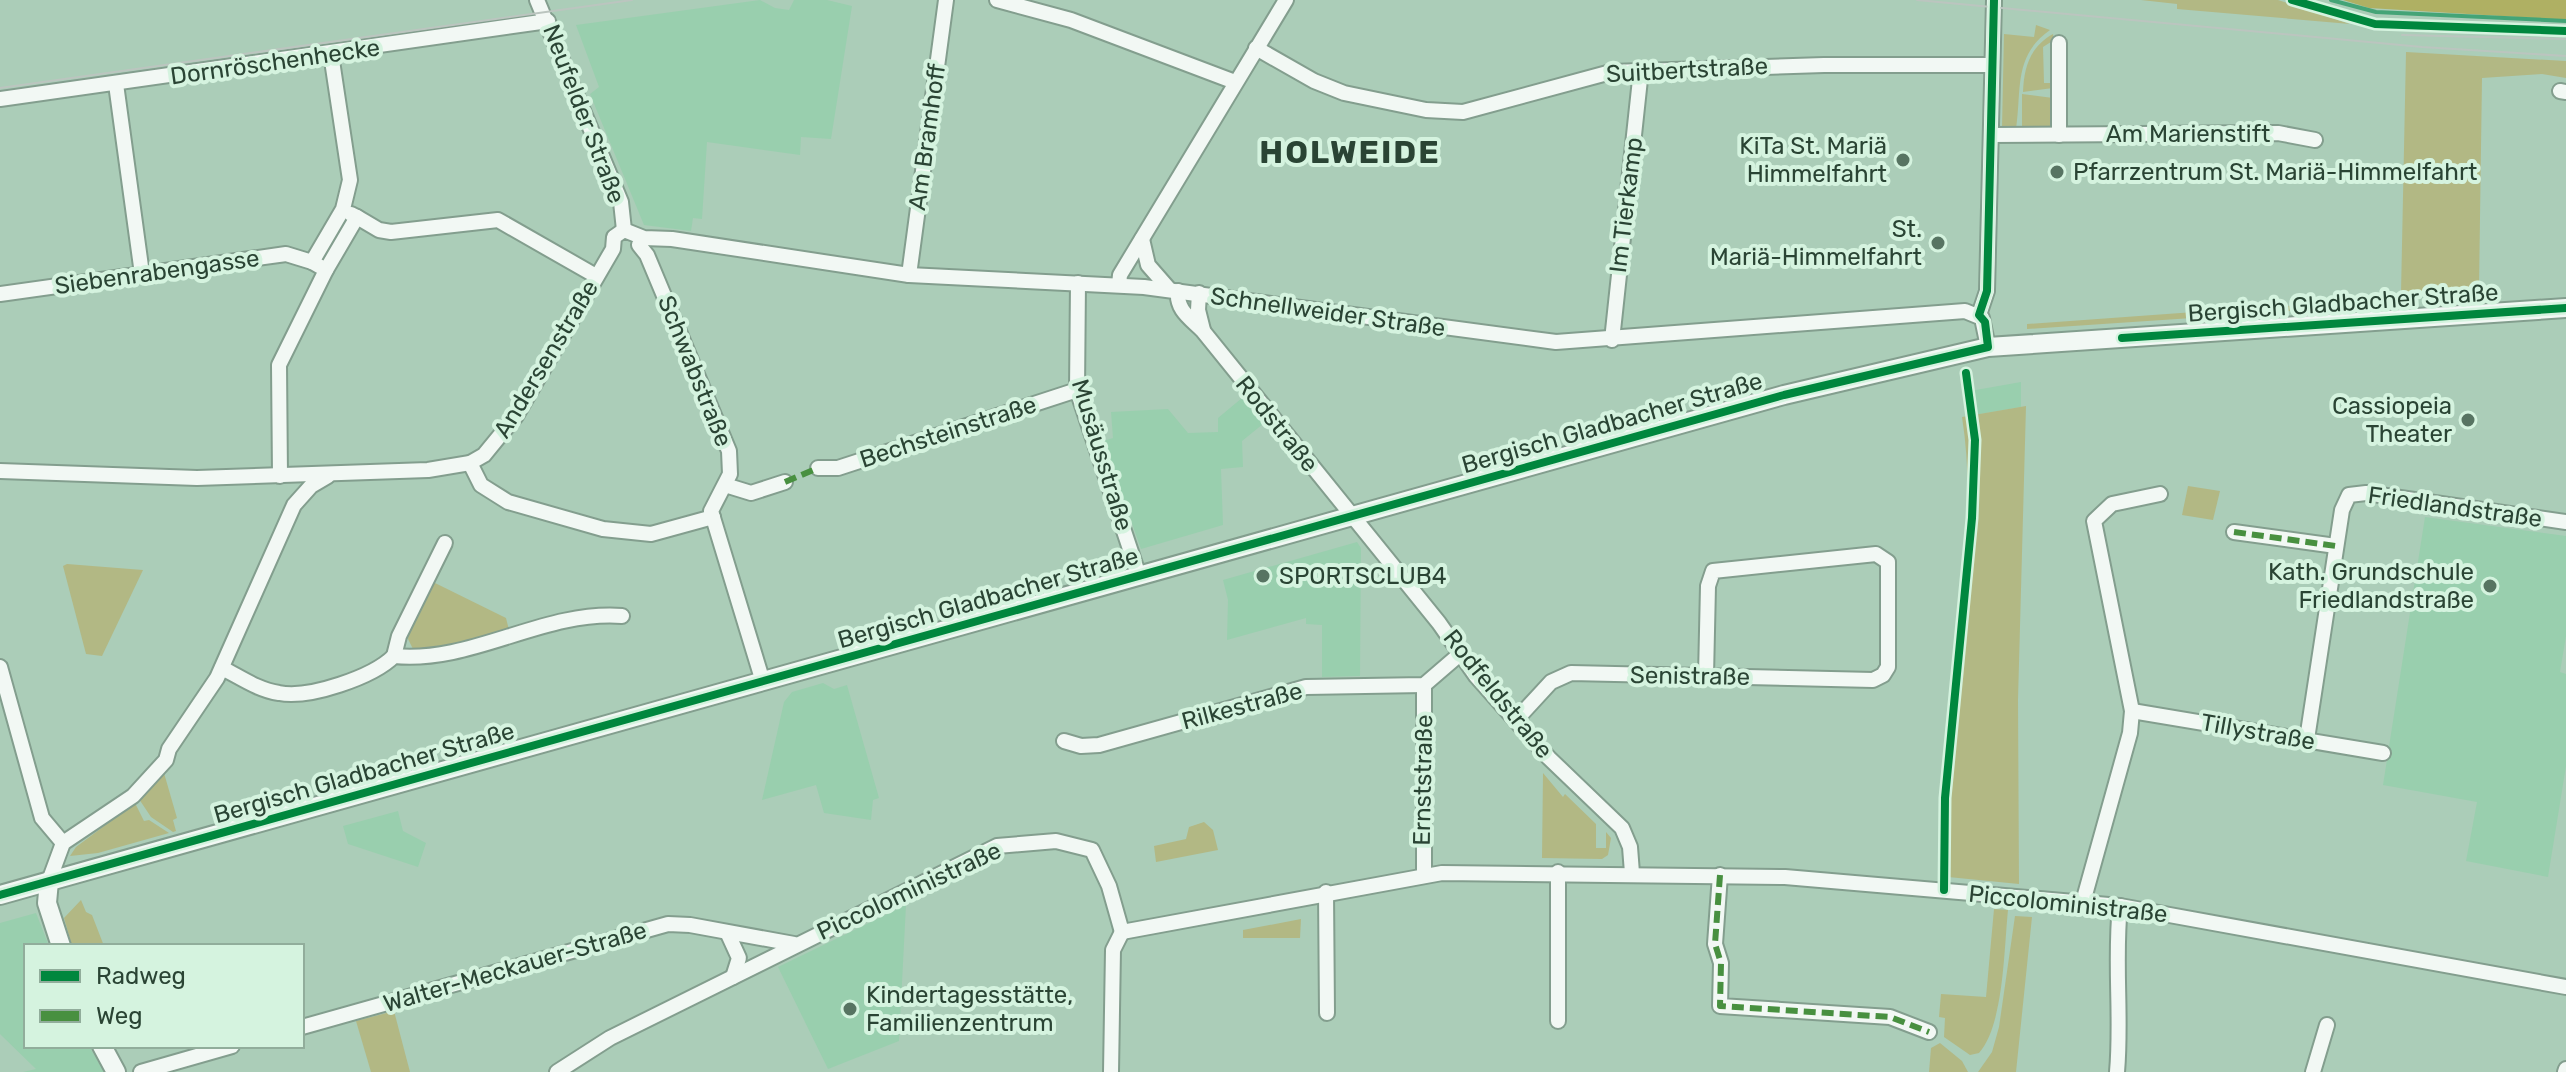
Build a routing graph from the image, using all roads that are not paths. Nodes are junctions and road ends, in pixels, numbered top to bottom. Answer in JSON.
{"nodes":[{"id":1,"x":537,"y":0,"type":"edge"},
{"id":2,"x":946,"y":0,"type":"edge"},
{"id":3,"x":997,"y":0,"type":"edge"},
{"id":4,"x":1286,"y":0,"type":"edge"},
{"id":5,"x":1994,"y":0,"type":"edge"},
{"id":6,"x":548,"y":21,"type":"junction"},
{"id":7,"x":2059,"y":43,"type":"dead end"},
{"id":8,"x":1256,"y":48,"type":"junction"},
{"id":9,"x":331,"y":54,"type":"junction"},
{"id":10,"x":1992,"y":65,"type":"junction"},
{"id":11,"x":1641,"y":70,"type":"junction"},
{"id":12,"x":1235,"y":82,"type":"junction"},
{"id":13,"x":116,"y":84,"type":"junction"},
{"id":14,"x":0,"y":99,"type":"edge"},
{"id":15,"x":1991,"y":135,"type":"junction"},
{"id":16,"x":2059,"y":135,"type":"junction"},
{"id":17,"x":2315,"y":140,"type":"dead end"},
{"id":18,"x":343,"y":209,"type":"junction"},
{"id":19,"x":357,"y":217,"type":"junction"},
{"id":20,"x":624,"y":230,"type":"junction"},
{"id":21,"x":1142,"y":238,"type":"junction"},
{"id":22,"x":641,"y":242,"type":"junction"},
{"id":23,"x":613,"y":249,"type":"junction"},
{"id":24,"x":312,"y":262,"type":"junction"},
{"id":25,"x":326,"y":270,"type":"junction"},
{"id":26,"x":142,"y":274,"type":"junction"},
{"id":27,"x":909,"y":275,"type":"junction"},
{"id":28,"x":596,"y":276,"type":"junction"},
{"id":29,"x":1078,"y":283,"type":"junction"},
{"id":30,"x":1119,"y":285,"type":"junction"},
{"id":31,"x":1174,"y":290,"type":"junction"},
{"id":32,"x":1199,"y":293,"type":"junction"},
{"id":33,"x":0,"y":294,"type":"edge"},
{"id":34,"x":2566,"y":308,"type":"edge"},
{"id":35,"x":1979,"y":315,"type":"junction"},
{"id":36,"x":1203,"y":331,"type":"junction"},
{"id":37,"x":1612,"y":340,"type":"junction"},
{"id":38,"x":1988,"y":347,"type":"junction"},
{"id":39,"x":1077,"y":390,"type":"junction"},
{"id":40,"x":470,"y":463,"type":"junction"},
{"id":41,"x":818,"y":468,"type":"dead end"},
{"id":42,"x":0,"y":471,"type":"edge"},
{"id":43,"x":335,"y":474,"type":"junction"},
{"id":44,"x":280,"y":476,"type":"junction"},
{"id":45,"x":785,"y":482,"type":"dead end"},
{"id":46,"x":725,"y":485,"type":"junction"},
{"id":47,"x":302,"y":493,"type":"junction"},
{"id":48,"x":2160,"y":494,"type":"dead end"},
{"id":49,"x":713,"y":517,"type":"junction"},
{"id":50,"x":1352,"y":517,"type":"junction"},
{"id":51,"x":2566,"y":522,"type":"edge"},
{"id":52,"x":2234,"y":532,"type":"dead end"},
{"id":53,"x":445,"y":543,"type":"dead end"},
{"id":54,"x":2336,"y":546,"type":"junction"},
{"id":55,"x":1139,"y":576,"type":"junction"},
{"id":56,"x":622,"y":616,"type":"dead end"},
{"id":57,"x":1460,"y":654,"type":"junction"},
{"id":58,"x":394,"y":656,"type":"junction"},
{"id":59,"x":0,"y":667,"type":"edge"},
{"id":60,"x":222,"y":668,"type":"junction"},
{"id":61,"x":1706,"y":676,"type":"junction"},
{"id":62,"x":763,"y":682,"type":"junction"},
{"id":63,"x":1424,"y":685,"type":"junction"},
{"id":64,"x":2132,"y":711,"type":"junction"},
{"id":65,"x":1516,"y":720,"type":"junction"},
{"id":66,"x":2307,"y":739,"type":"junction"},
{"id":67,"x":1064,"y":741,"type":"dead end"},
{"id":68,"x":2383,"y":753,"type":"dead end"},
{"id":69,"x":63,"y":843,"type":"junction"},
{"id":70,"x":1558,"y":872,"type":"junction"},
{"id":71,"x":1632,"y":873,"type":"junction"},
{"id":72,"x":1424,"y":875,"type":"junction"},
{"id":73,"x":1720,"y":875,"type":"junction"},
{"id":74,"x":49,"y":881,"type":"junction"},
{"id":75,"x":1326,"y":892,"type":"junction"},
{"id":76,"x":0,"y":895,"type":"edge"},
{"id":77,"x":2083,"y":902,"type":"junction"},
{"id":78,"x":2120,"y":906,"type":"junction"},
{"id":79,"x":1122,"y":932,"type":"junction"},
{"id":80,"x":728,"y":934,"type":"junction"},
{"id":81,"x":60,"y":944,"type":"edge"},
{"id":82,"x":796,"y":944,"type":"junction"},
{"id":83,"x":733,"y":977,"type":"junction"},
{"id":84,"x":2566,"y":987,"type":"edge"},
{"id":85,"x":1327,"y":1013,"type":"dead end"},
{"id":86,"x":1558,"y":1021,"type":"dead end"},
{"id":87,"x":2327,"y":1025,"type":"dead end"},
{"id":88,"x":304,"y":1026,"type":"edge"},
{"id":89,"x":1929,"y":1032,"type":"dead end"},
{"id":90,"x":103,"y":1048,"type":"edge"},
{"id":91,"x":225,"y":1048,"type":"edge"},
{"id":92,"x":116,"y":1072,"type":"edge"},
{"id":93,"x":141,"y":1072,"type":"edge"},
{"id":94,"x":557,"y":1072,"type":"edge"},
{"id":95,"x":1111,"y":1072,"type":"edge"},
{"id":96,"x":2117,"y":1072,"type":"edge"},
{"id":97,"x":2313,"y":1072,"type":"edge"}],
"edges":[{"from":1,"to":6,"type":"street","name":"Neufelder Straße"},
{"from":2,"to":27,"type":"street","name":"Am Bramhoff"},
{"from":3,"to":12,"type":"street"},
{"from":4,"to":8,"type":"street"},
{"from":5,"to":10,"type":"street"},
{"from":6,"to":9,"type":"street","name":"Dornröschenhecke"},
{"from":6,"to":20,"type":"street","name":"Neufelder Straße"},
{"from":7,"to":16,"type":"street"},
{"from":8,"to":11,"type":"street","name":"Suitbertstraße"},
{"from":8,"to":12,"type":"street"},
{"from":9,"to":13,"type":"street","name":"Dornröschenhecke"},
{"from":9,"to":18,"type":"street"},
{"from":10,"to":11,"type":"street","name":"Suitbertstraße"},
{"from":10,"to":15,"type":"street"},
{"from":11,"to":37,"type":"street","name":"Im Tierkamp"},
{"from":12,"to":21,"type":"street"},
{"from":13,"to":14,"type":"street","name":"Dornröschenhecke"},
{"from":13,"to":26,"type":"street"},
{"from":15,"to":16,"type":"street","name":"Am Marienstift"},
{"from":15,"to":35,"type":"street"},
{"from":16,"to":17,"type":"street","name":"Am Marienstift"},
{"from":18,"to":19,"type":"street"},
{"from":18,"to":24,"type":"street"},
{"from":19,"to":25,"type":"street"},
{"from":19,"to":28,"type":"street"},
{"from":20,"to":22,"type":"street"},
{"from":20,"to":23,"type":"street","name":"Andersenstraße"},
{"from":21,"to":30,"type":"street"},
{"from":21,"to":31,"type":"street","name":"Rodstraße"},
{"from":22,"to":23,"type":"street"},
{"from":22,"to":27,"type":"street","name":"Schnellweider Straße"},
{"from":22,"to":46,"type":"street","name":"Schwabstraße"},
{"from":23,"to":28,"type":"street","name":"Andersenstraße"},
{"from":24,"to":25,"type":"street"},
{"from":24,"to":26,"type":"street","name":"Siebenrabengasse"},
{"from":25,"to":44,"type":"street"},
{"from":26,"to":33,"type":"street","name":"Siebenrabengasse"},
{"from":27,"to":29,"type":"street","name":"Schnellweider Straße"},
{"from":28,"to":40,"type":"street","name":"Andersenstraße"},
{"from":29,"to":30,"type":"street","name":"Schnellweider Straße"},
{"from":29,"to":39,"type":"street","name":"Musäusstraße"},
{"from":30,"to":31,"type":"street","name":"Schnellweider Straße"},
{"from":31,"to":32,"type":"street","name":"Schnellweider Straße"},
{"from":31,"to":36,"type":"street","name":"Rodstraße"},
{"from":32,"to":36,"type":"street"},
{"from":32,"to":37,"type":"street","name":"Schnellweider Straße"},
{"from":34,"to":38,"type":"main road","name":"Bergisch Gladbacher Straße"},
{"from":35,"to":37,"type":"street","name":"Schnellweider Straße"},
{"from":35,"to":38,"type":"street"},
{"from":36,"to":50,"type":"street","name":"Rodstraße"},
{"from":38,"to":50,"type":"main road","name":"Bergisch Gladbacher Straße"},
{"from":39,"to":41,"type":"street","name":"Bechsteinstraße"},
{"from":39,"to":55,"type":"street","name":"Musäusstraße"},
{"from":40,"to":43,"type":"street"},
{"from":40,"to":49,"type":"street"},
{"from":42,"to":44,"type":"street"},
{"from":43,"to":44,"type":"street"},
{"from":43,"to":47,"type":"street"},
{"from":44,"to":47,"type":"street"},
{"from":45,"to":46,"type":"street"},
{"from":46,"to":49,"type":"street","name":"Schwabstraße"},
{"from":47,"to":60,"type":"street"},
{"from":48,"to":64,"type":"street"},
{"from":49,"to":62,"type":"street"},
{"from":50,"to":55,"type":"main road","name":"Bergisch Gladbacher Straße"},
{"from":50,"to":57,"type":"street","name":"Rodfeldstraße"},
{"from":51,"to":54,"type":"street","name":"Friedlandstraße"},
{"from":52,"to":54,"type":"street"},
{"from":53,"to":58,"type":"street"},
{"from":54,"to":66,"type":"street","name":"Friedlandstraße"},
{"from":55,"to":62,"type":"main road","name":"Bergisch Gladbacher Straße"},
{"from":56,"to":58,"type":"street"},
{"from":57,"to":63,"type":"street"},
{"from":57,"to":65,"type":"street","name":"Rodfeldstraße"},
{"from":58,"to":60,"type":"street"},
{"from":59,"to":69,"type":"street"},
{"from":60,"to":69,"type":"street"},
{"from":61,"to":61,"type":"street","name":"Senistraße"},
{"from":61,"to":65,"type":"street","name":"Senistraße"},
{"from":62,"to":74,"type":"main road","name":"Bergisch Gladbacher Straße"},
{"from":63,"to":67,"type":"street","name":"Rilkestraße"},
{"from":63,"to":72,"type":"street","name":"Ernststraße"},
{"from":64,"to":66,"type":"street","name":"Tillystraße"},
{"from":64,"to":77,"type":"street"},
{"from":65,"to":71,"type":"street","name":"Rodfeldstraße"},
{"from":66,"to":68,"type":"street","name":"Tillystraße"},
{"from":69,"to":74,"type":"street"},
{"from":70,"to":71,"type":"street","name":"Piccoloministraße"},
{"from":70,"to":72,"type":"street","name":"Piccoloministraße"},
{"from":70,"to":86,"type":"street"},
{"from":71,"to":73,"type":"street","name":"Piccoloministraße"},
{"from":72,"to":75,"type":"street","name":"Piccoloministraße"},
{"from":73,"to":77,"type":"street","name":"Piccoloministraße"},
{"from":73,"to":89,"type":"street"},
{"from":74,"to":76,"type":"main road","name":"Bergisch Gladbacher Straße"},
{"from":74,"to":81,"type":"main road"},
{"from":75,"to":79,"type":"street","name":"Piccoloministraße"},
{"from":75,"to":85,"type":"street"},
{"from":77,"to":78,"type":"street","name":"Piccoloministraße"},
{"from":78,"to":84,"type":"street","name":"Piccoloministraße"},
{"from":78,"to":96,"type":"street"},
{"from":79,"to":82,"type":"street","name":"Piccoloministraße"},
{"from":79,"to":95,"type":"street"},
{"from":80,"to":82,"type":"street","name":"Walter-Meckauer-Straße"},
{"from":80,"to":83,"type":"street"},
{"from":80,"to":88,"type":"street","name":"Walter-Meckauer-Straße"},
{"from":82,"to":83,"type":"street","name":"Piccoloministraße"},
{"from":83,"to":94,"type":"street","name":"Piccoloministraße"},
{"from":87,"to":97,"type":"street"},
{"from":90,"to":92,"type":"main road"},
{"from":91,"to":93,"type":"street"}]}
